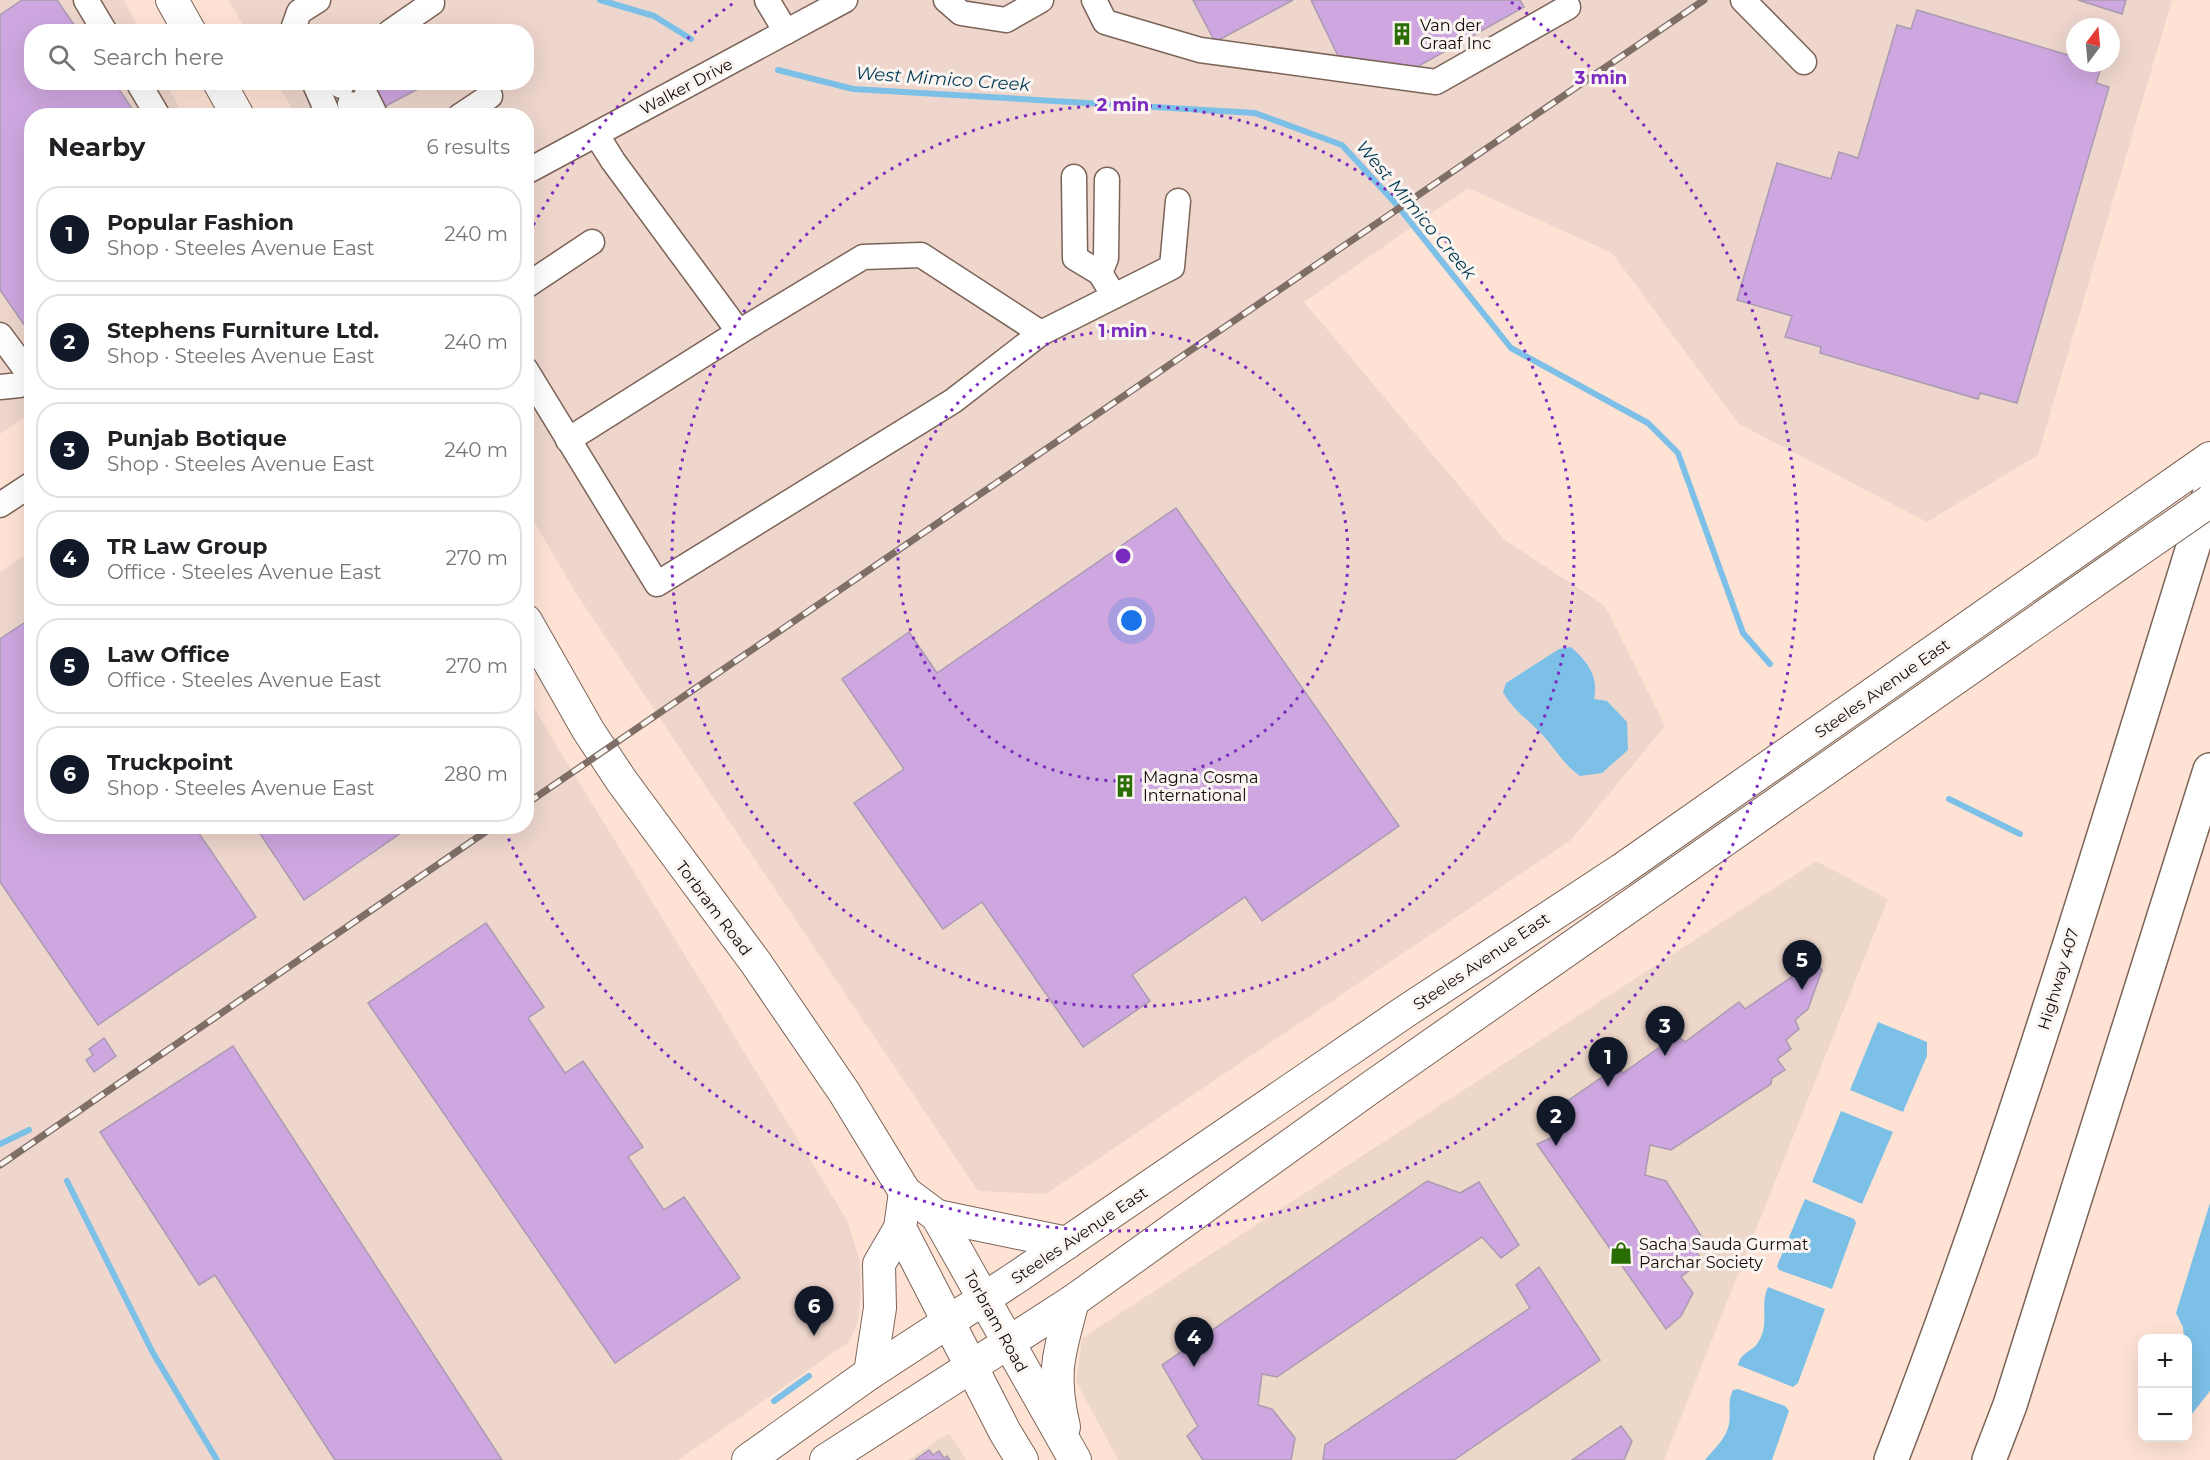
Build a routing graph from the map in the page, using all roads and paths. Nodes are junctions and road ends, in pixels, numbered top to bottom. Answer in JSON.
{"nodes":[{"id":1,"x":86,"y":0,"type":"edge"},
{"id":2,"x":172,"y":0,"type":"edge"},
{"id":3,"x":767,"y":0,"type":"edge"},
{"id":4,"x":845,"y":0,"type":"edge"},
{"id":5,"x":946,"y":0,"type":"edge"},
{"id":6,"x":1041,"y":0,"type":"edge"},
{"id":7,"x":1094,"y":0,"type":"edge"},
{"id":8,"x":1743,"y":0,"type":"edge"},
{"id":9,"x":1571,"y":2,"type":"edge"},
{"id":10,"x":432,"y":3,"type":"dead end"},
{"id":11,"x":100,"y":24,"type":"edge"},
{"id":12,"x":186,"y":24,"type":"edge"},
{"id":13,"x":402,"y":24,"type":"edge"},
{"id":14,"x":786,"y":32,"type":"junction"},
{"id":15,"x":1804,"y":62,"type":"dead end"},
{"id":16,"x":143,"y":90,"type":"edge"},
{"id":17,"x":223,"y":90,"type":"edge"},
{"id":18,"x":318,"y":90,"type":"edge"},
{"id":19,"x":490,"y":96,"type":"dead end"},
{"id":20,"x":153,"y":108,"type":"edge"},
{"id":21,"x":234,"y":108,"type":"edge"},
{"id":22,"x":325,"y":108,"type":"edge"},
{"id":23,"x":472,"y":108,"type":"edge"},
{"id":24,"x":596,"y":134,"type":"junction"},
{"id":25,"x":534,"y":168,"type":"edge"},
{"id":26,"x":1074,"y":177,"type":"dead end"},
{"id":27,"x":1107,"y":180,"type":"dead end"},
{"id":28,"x":1178,"y":201,"type":"dead end"},
{"id":29,"x":592,"y":242,"type":"dead end"},
{"id":30,"x":1100,"y":273,"type":"junction"},
{"id":31,"x":534,"y":281,"type":"edge"},
{"id":32,"x":1114,"y":296,"type":"junction"},
{"id":33,"x":739,"y":332,"type":"junction"},
{"id":34,"x":1041,"y":333,"type":"junction"},
{"id":35,"x":0,"y":335,"type":"edge"},
{"id":36,"x":24,"y":367,"type":"edge"},
{"id":37,"x":24,"y":383,"type":"edge"},
{"id":38,"x":534,"y":383,"type":"edge"},
{"id":39,"x":0,"y":387,"type":"edge"},
{"id":40,"x":568,"y":440,"type":"junction"},
{"id":41,"x":2210,"y":458,"type":"edge"},
{"id":42,"x":24,"y":488,"type":"edge"},
{"id":43,"x":2210,"y":492,"type":"edge"},
{"id":44,"x":2210,"y":501,"type":"edge"},
{"id":45,"x":0,"y":505,"type":"edge"},
{"id":46,"x":534,"y":635,"type":"edge"},
{"id":47,"x":2210,"y":770,"type":"edge"},
{"id":48,"x":905,"y":1192,"type":"junction"},
{"id":49,"x":937,"y":1216,"type":"junction"},
{"id":50,"x":900,"y":1228,"type":"junction"},
{"id":51,"x":1067,"y":1243,"type":"junction"},
{"id":52,"x":984,"y":1298,"type":"junction"},
{"id":53,"x":1073,"y":1301,"type":"junction"},
{"id":54,"x":949,"y":1322,"type":"junction"},
{"id":55,"x":1008,"y":1343,"type":"junction"},
{"id":56,"x":971,"y":1366,"type":"junction"},
{"id":57,"x":870,"y":1373,"type":"junction"},
{"id":58,"x":1072,"y":1456,"type":"edge"},
{"id":59,"x":748,"y":1460,"type":"edge"},
{"id":60,"x":826,"y":1460,"type":"edge"},
{"id":61,"x":1022,"y":1460,"type":"edge"},
{"id":62,"x":1891,"y":1460,"type":"edge"},
{"id":63,"x":1989,"y":1460,"type":"edge"}],
"edges":[{"from":1,"to":11,"type":"street"},
{"from":2,"to":12,"type":"main road"},
{"from":3,"to":14,"type":"street"},
{"from":4,"to":14,"type":"street","name":"Walker Drive"},
{"from":5,"to":6,"type":"street"},
{"from":7,"to":9,"type":"street"},
{"from":8,"to":15,"type":"street"},
{"from":10,"to":13,"type":"street"},
{"from":14,"to":24,"type":"street","name":"Walker Drive"},
{"from":16,"to":20,"type":"street"},
{"from":17,"to":21,"type":"main road"},
{"from":18,"to":22,"type":"street"},
{"from":19,"to":23,"type":"street"},
{"from":24,"to":25,"type":"street","name":"Walker Drive"},
{"from":24,"to":33,"type":"street"},
{"from":26,"to":30,"type":"street"},
{"from":27,"to":30,"type":"street"},
{"from":28,"to":32,"type":"street"},
{"from":29,"to":31,"type":"street"},
{"from":30,"to":32,"type":"street"},
{"from":32,"to":34,"type":"street"},
{"from":33,"to":34,"type":"street"},
{"from":33,"to":40,"type":"street"},
{"from":34,"to":40,"type":"street"},
{"from":35,"to":36,"type":"street"},
{"from":37,"to":39,"type":"street"},
{"from":38,"to":40,"type":"street"},
{"from":41,"to":51,"type":"main road","name":"Steeles Avenue East"},
{"from":42,"to":45,"type":"street"},
{"from":43,"to":62,"type":"highway","name":"Highway 407"},
{"from":44,"to":53,"type":"main road","name":"Steeles Avenue East","bridge":true},
{"from":46,"to":48,"type":"main road","name":"Torbram Road"},
{"from":47,"to":63,"type":"highway"},
{"from":48,"to":49,"type":"main road","name":"Torbram Road"},
{"from":48,"to":50,"type":"main road"},
{"from":49,"to":51,"type":"main road"},
{"from":49,"to":52,"type":"main road","name":"Torbram Road"},
{"from":50,"to":54,"type":"main road"},
{"from":50,"to":57,"type":"main road"},
{"from":51,"to":52,"type":"main road","name":"Steeles Avenue East"},
{"from":52,"to":54,"type":"main road","name":"Steeles Avenue East"},
{"from":52,"to":55,"type":"main road","name":"Torbram Road"},
{"from":53,"to":55,"type":"main road","name":"Steeles Avenue East"},
{"from":53,"to":58,"type":"main road"},
{"from":54,"to":56,"type":"main road"},
{"from":54,"to":57,"type":"main road","name":"Steeles Avenue East"},
{"from":55,"to":56,"type":"main road","name":"Steeles Avenue East"},
{"from":55,"to":58,"type":"main road","name":"Torbram Road"},
{"from":56,"to":60,"type":"main road","name":"Steeles Avenue East"},
{"from":56,"to":61,"type":"main road"},
{"from":57,"to":59,"type":"main road","name":"Steeles Avenue East"}]}
